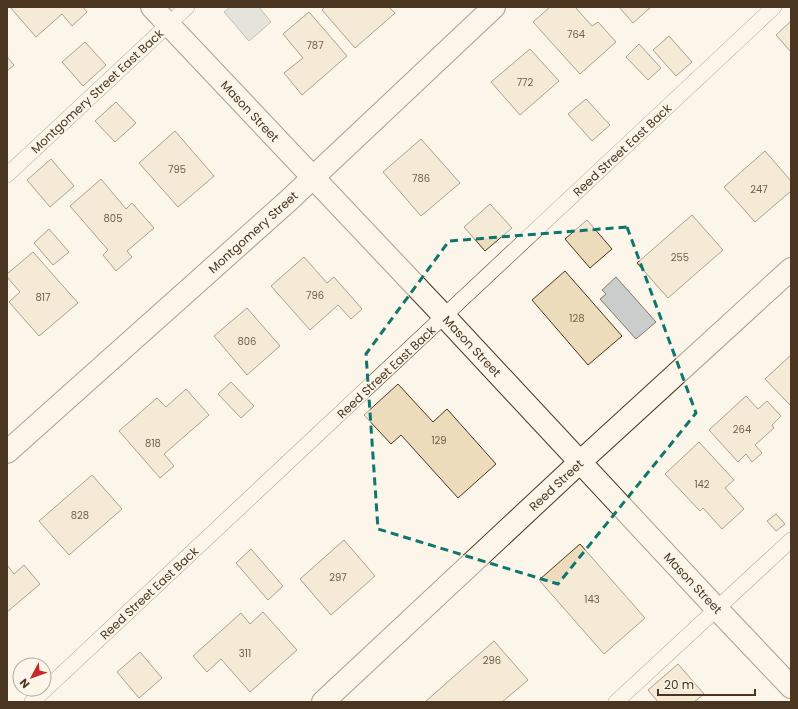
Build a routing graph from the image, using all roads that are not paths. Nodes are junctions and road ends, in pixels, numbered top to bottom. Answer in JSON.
{"nodes":[{"id":1,"x":152,"y":7,"type":"edge"},
{"id":2,"x":187,"y":7,"type":"edge"},
{"id":3,"x":494,"y":7,"type":"edge"},
{"id":4,"x":774,"y":7,"type":"edge"},
{"id":5,"x":168,"y":24,"type":"junction"},
{"id":6,"x":7,"y":175,"type":"edge"},
{"id":7,"x":313,"y":177,"type":"junction"},
{"id":8,"x":791,"y":269,"type":"edge"},
{"id":9,"x":445,"y":317,"type":"junction"},
{"id":10,"x":7,"y":452,"type":"edge"},
{"id":11,"x":580,"y":462,"type":"junction"},
{"id":12,"x":791,"y":540,"type":"edge"},
{"id":13,"x":717,"y":609,"type":"junction"},
{"id":14,"x":791,"y":687,"type":"edge"},
{"id":15,"x":32,"y":702,"type":"edge"},
{"id":16,"x":323,"y":702,"type":"edge"},
{"id":17,"x":616,"y":702,"type":"edge"}],
"edges":[{"from":1,"to":5,"type":"street","name":"Mason Street"},
{"from":2,"to":5,"type":"lane","name":"Montgomery Street East Back"},
{"from":3,"to":7,"type":"street","name":"Montgomery Street"},
{"from":4,"to":9,"type":"lane","name":"Reed Street East Back"},
{"from":5,"to":6,"type":"lane","name":"Montgomery Street East Back"},
{"from":5,"to":7,"type":"street","name":"Mason Street"},
{"from":7,"to":9,"type":"street","name":"Mason Street"},
{"from":7,"to":10,"type":"street","name":"Montgomery Street"},
{"from":8,"to":11,"type":"street","name":"Reed Street"},
{"from":9,"to":11,"type":"street","name":"Mason Street"},
{"from":9,"to":15,"type":"lane","name":"Reed Street East Back"},
{"from":11,"to":13,"type":"street","name":"Mason Street"},
{"from":11,"to":16,"type":"street","name":"Reed Street"},
{"from":12,"to":13,"type":"lane"},
{"from":13,"to":14,"type":"street","name":"Mason Street"},
{"from":13,"to":17,"type":"lane"}]}
